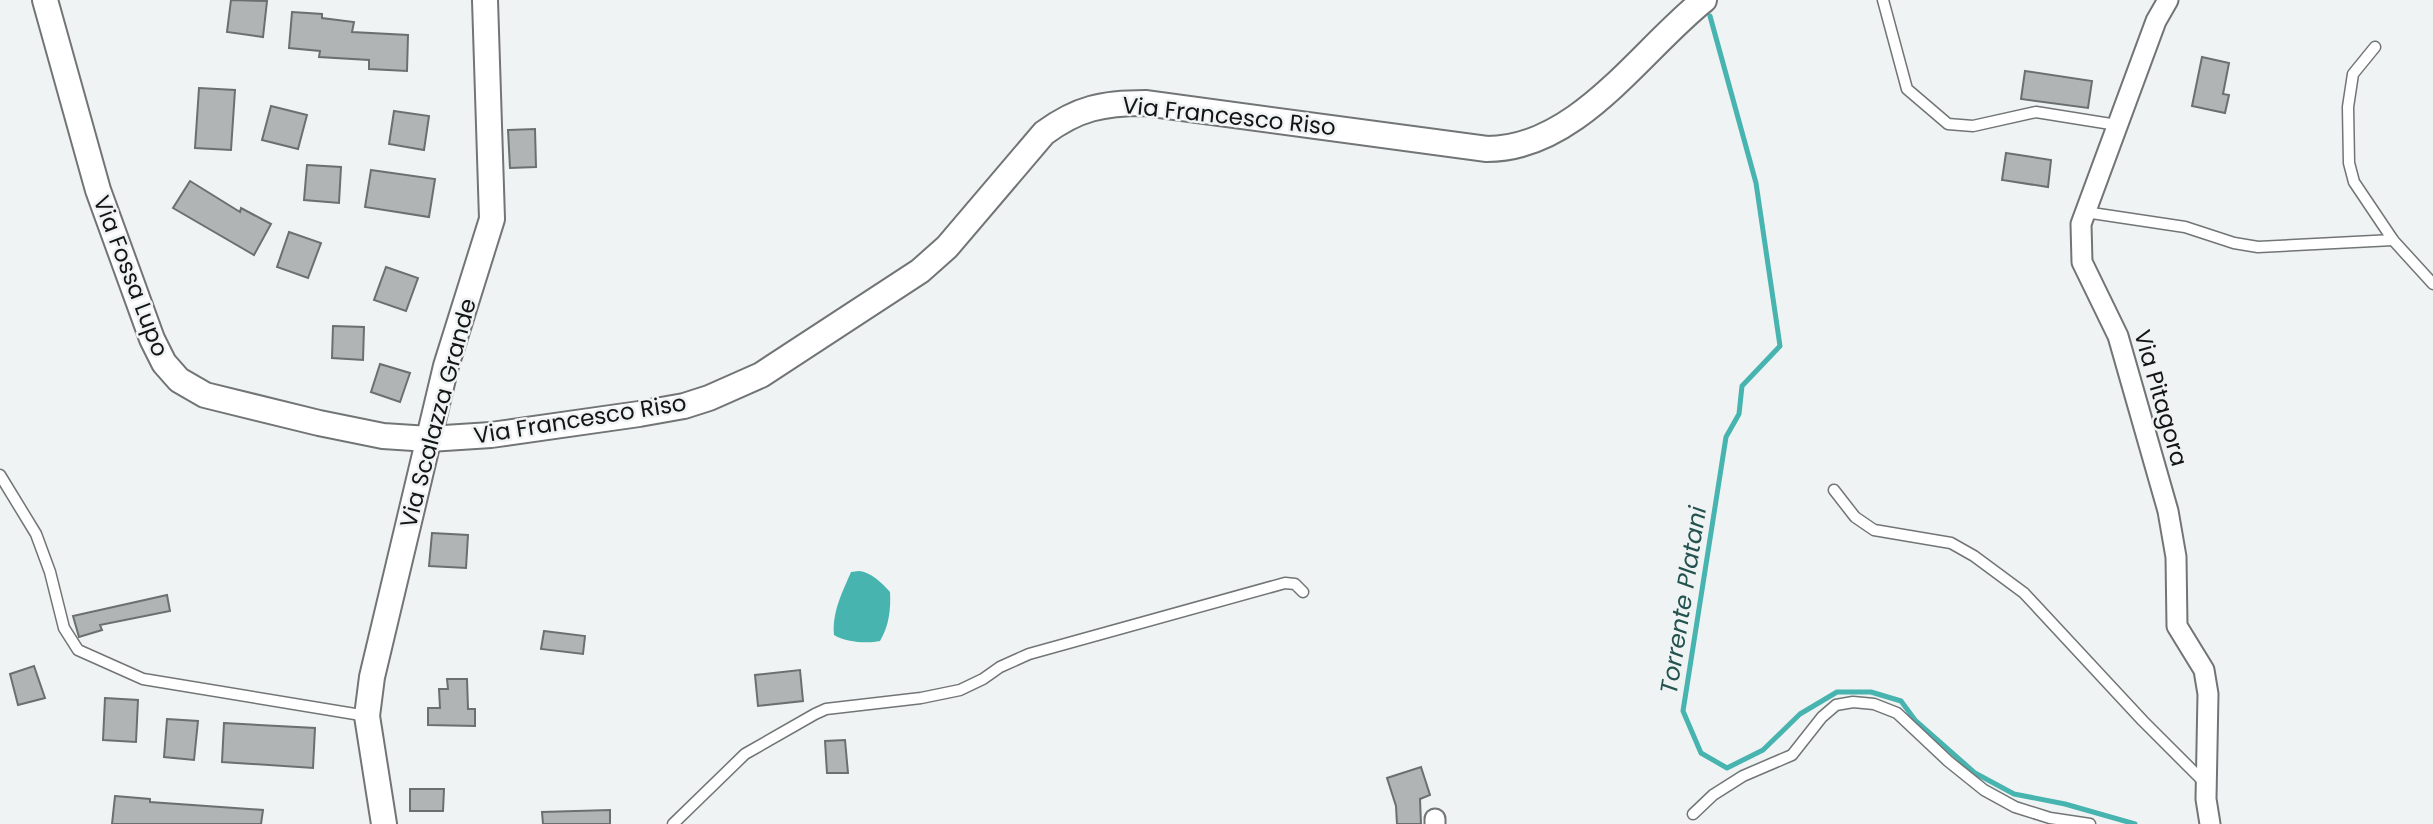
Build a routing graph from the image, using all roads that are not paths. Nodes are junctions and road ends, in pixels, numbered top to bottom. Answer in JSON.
{"nodes":[{"id":1,"x":45,"y":0,"type":"edge"},
{"id":2,"x":485,"y":0,"type":"edge"},
{"id":3,"x":1704,"y":0,"type":"edge"},
{"id":4,"x":1883,"y":0,"type":"edge"},
{"id":5,"x":2168,"y":0,"type":"edge"},
{"id":6,"x":2375,"y":47,"type":"dead end"},
{"id":7,"x":2117,"y":125,"type":"junction"},
{"id":8,"x":2085,"y":212,"type":"junction"},
{"id":9,"x":2393,"y":240,"type":"junction"},
{"id":10,"x":2433,"y":284,"type":"edge"},
{"id":11,"x":429,"y":439,"type":"junction"},
{"id":12,"x":0,"y":475,"type":"edge"},
{"id":13,"x":1834,"y":490,"type":"dead end"},
{"id":14,"x":1303,"y":592,"type":"dead end"},
{"id":15,"x":368,"y":716,"type":"junction"},
{"id":16,"x":2207,"y":784,"type":"junction"},
{"id":17,"x":1693,"y":814,"type":"dead end"},
{"id":18,"x":384,"y":824,"type":"edge"},
{"id":19,"x":673,"y":824,"type":"edge"},
{"id":20,"x":2090,"y":824,"type":"edge"},
{"id":21,"x":2210,"y":824,"type":"edge"}],
"edges":[{"from":1,"to":11,"type":"street","name":"Via Fossa Lupo"},
{"from":2,"to":11,"type":"street","name":"Via Scalazza Grande"},
{"from":3,"to":11,"type":"street","name":"Via Francesco Riso"},
{"from":4,"to":7,"type":"lane"},
{"from":5,"to":7,"type":"street","name":"Via Pitagora"},
{"from":6,"to":9,"type":"lane"},
{"from":7,"to":8,"type":"street","name":"Via Pitagora"},
{"from":8,"to":9,"type":"lane"},
{"from":8,"to":16,"type":"street","name":"Via Pitagora"},
{"from":9,"to":10,"type":"lane"},
{"from":11,"to":15,"type":"street","name":"Via Scalazza Grande"},
{"from":12,"to":15,"type":"lane"},
{"from":13,"to":16,"type":"lane"},
{"from":14,"to":19,"type":"lane"},
{"from":15,"to":18,"type":"street","name":"Via Scalazza Grande"},
{"from":16,"to":21,"type":"street","name":"Via Pitagora"},
{"from":17,"to":20,"type":"lane"}]}
